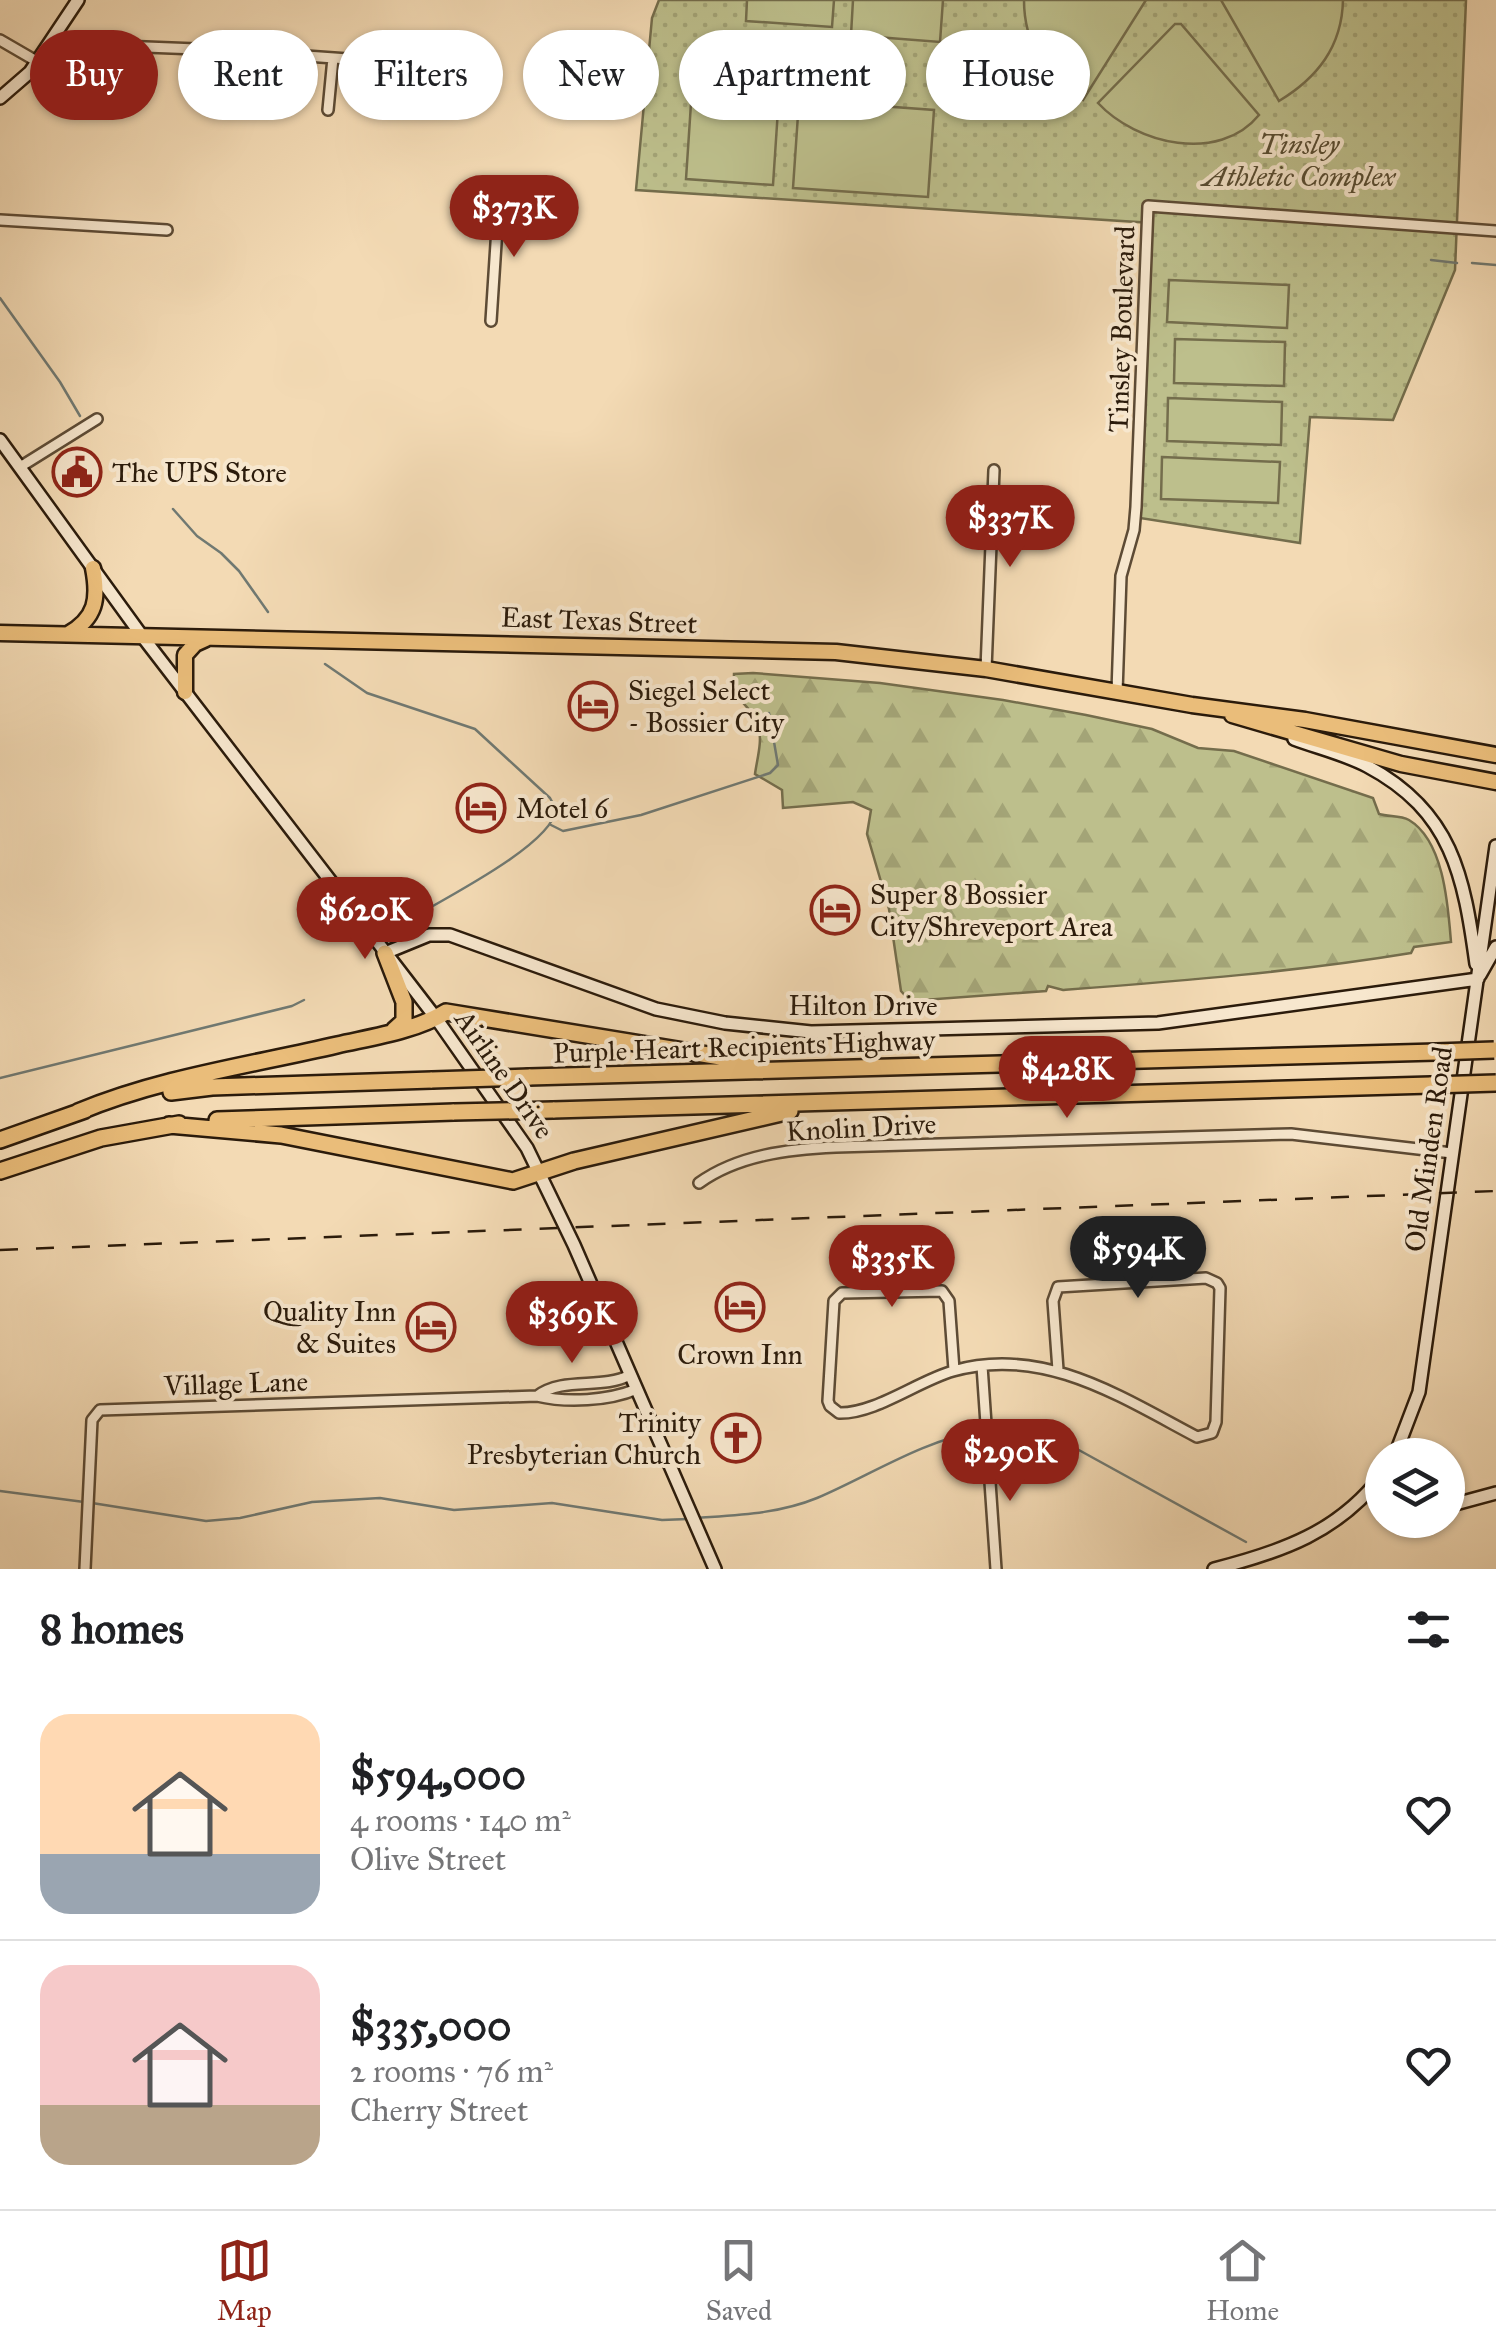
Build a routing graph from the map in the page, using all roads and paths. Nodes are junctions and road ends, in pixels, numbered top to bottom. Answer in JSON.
{"nodes":[{"id":1,"x":78,"y":0,"type":"edge"},
{"id":2,"x":60,"y":30,"type":"edge"},
{"id":3,"x":0,"y":40,"type":"edge"},
{"id":4,"x":158,"y":47,"type":"edge"},
{"id":5,"x":30,"y":57,"type":"edge"},
{"id":6,"x":333,"y":58,"type":"junction"},
{"id":7,"x":338,"y":58,"type":"edge"},
{"id":8,"x":30,"y":70,"type":"edge"},
{"id":9,"x":0,"y":98,"type":"edge"},
{"id":10,"x":328,"y":110,"type":"dead end"},
{"id":11,"x":498,"y":197,"type":"dead end"},
{"id":12,"x":0,"y":220,"type":"edge"},
{"id":13,"x":167,"y":230,"type":"dead end"},
{"id":14,"x":1496,"y":231,"type":"edge"},
{"id":15,"x":490,"y":321,"type":"dead end"},
{"id":16,"x":98,"y":419,"type":"dead end"},
{"id":17,"x":0,"y":440,"type":"edge"},
{"id":18,"x":20,"y":468,"type":"junction"},
{"id":19,"x":994,"y":470,"type":"dead end"},
{"id":20,"x":93,"y":568,"type":"junction"},
{"id":21,"x":0,"y":633,"type":"edge"},
{"id":22,"x":68,"y":634,"type":"junction"},
{"id":23,"x":142,"y":636,"type":"junction"},
{"id":24,"x":211,"y":638,"type":"junction"},
{"id":25,"x":986,"y":669,"type":"junction"},
{"id":26,"x":185,"y":692,"type":"junction"},
{"id":27,"x":1117,"y":692,"type":"junction"},
{"id":28,"x":1192,"y":705,"type":"junction"},
{"id":29,"x":1238,"y":717,"type":"junction"},
{"id":30,"x":1496,"y":754,"type":"edge"},
{"id":31,"x":1496,"y":782,"type":"edge"},
{"id":32,"x":1496,"y":846,"type":"edge"},
{"id":33,"x":1496,"y":947,"type":"edge"},
{"id":34,"x":385,"y":953,"type":"junction"},
{"id":35,"x":1478,"y":978,"type":"junction"},
{"id":36,"x":436,"y":1018,"type":"junction"},
{"id":37,"x":377,"y":1036,"type":"junction"},
{"id":38,"x":1495,"y":1050,"type":"edge"},
{"id":39,"x":830,"y":1068,"type":"junction"},
{"id":40,"x":1496,"y":1084,"type":"edge"},
{"id":41,"x":903,"y":1100,"type":"junction"},
{"id":42,"x":78,"y":1112,"type":"junction"},
{"id":43,"x":169,"y":1126,"type":"junction"},
{"id":44,"x":0,"y":1140,"type":"edge"},
{"id":45,"x":1452,"y":1153,"type":"junction"},
{"id":46,"x":0,"y":1171,"type":"edge"},
{"id":47,"x":542,"y":1174,"type":"junction"},
{"id":48,"x":698,"y":1183,"type":"dead end"},
{"id":49,"x":982,"y":1366,"type":"junction"},
{"id":50,"x":954,"y":1370,"type":"junction"},
{"id":51,"x":1058,"y":1370,"type":"junction"},
{"id":52,"x":630,"y":1375,"type":"junction"},
{"id":53,"x":637,"y":1389,"type":"junction"},
{"id":54,"x":537,"y":1396,"type":"junction"},
{"id":55,"x":1402,"y":1438,"type":"edge"},
{"id":56,"x":1496,"y":1493,"type":"edge"},
{"id":57,"x":1365,"y":1496,"type":"edge"},
{"id":58,"x":1465,"y":1501,"type":"edge"},
{"id":59,"x":85,"y":1569,"type":"edge"},
{"id":60,"x":715,"y":1569,"type":"edge"},
{"id":61,"x":996,"y":1569,"type":"edge"},
{"id":62,"x":1214,"y":1569,"type":"edge"}],
"edges":[{"from":1,"to":2,"type":"main road"},
{"from":3,"to":5,"type":"street"},
{"from":4,"to":6,"type":"street"},
{"from":6,"to":7,"type":"street"},
{"from":6,"to":10,"type":"street"},
{"from":8,"to":9,"type":"main road"},
{"from":11,"to":15,"type":"street"},
{"from":12,"to":13,"type":"street"},
{"from":14,"to":27,"type":"street","name":"Tinsley Boulevard"},
{"from":16,"to":18,"type":"street"},
{"from":17,"to":18,"type":"main road","name":"Airline Drive"},
{"from":18,"to":20,"type":"main road","name":"Airline Drive"},
{"from":19,"to":25,"type":"street"},
{"from":20,"to":22,"type":"main road"},
{"from":20,"to":23,"type":"main road","name":"Airline Drive"},
{"from":21,"to":22,"type":"main road","name":"East Texas Street"},
{"from":22,"to":23,"type":"main road","name":"East Texas Street"},
{"from":23,"to":24,"type":"main road","name":"East Texas Street"},
{"from":23,"to":26,"type":"main road","name":"Airline Drive"},
{"from":24,"to":25,"type":"main road","name":"East Texas Street"},
{"from":24,"to":26,"type":"main road"},
{"from":25,"to":27,"type":"main road","name":"East Texas Street"},
{"from":26,"to":34,"type":"main road","name":"Airline Drive"},
{"from":27,"to":28,"type":"main road","name":"East Texas Street"},
{"from":28,"to":29,"type":"main road","name":"East Texas Street"},
{"from":28,"to":30,"type":"main road","name":"East Texas Street"},
{"from":29,"to":31,"type":"main road","name":"East Texas Street"},
{"from":29,"to":35,"type":"main road"},
{"from":32,"to":35,"type":"main road","name":"Old Minden Road"},
{"from":33,"to":35,"type":"main road"},
{"from":34,"to":35,"type":"main road","name":"Hilton Drive"},
{"from":34,"to":36,"type":"main road","name":"Airline Drive"},
{"from":34,"to":37,"type":"highway"},
{"from":35,"to":45,"type":"main road","name":"Old Minden Road"},
{"from":36,"to":37,"type":"highway"},
{"from":36,"to":39,"type":"highway"},
{"from":36,"to":47,"type":"main road","name":"Airline Drive"},
{"from":37,"to":42,"type":"highway"},
{"from":38,"to":39,"type":"highway","name":"Purple Heart Recipients Highway","bridge":true},
{"from":39,"to":42,"type":"highway","name":"Purple Heart Recipients Highway","bridge":true},
{"from":40,"to":41,"type":"highway","name":"Purple Heart Recipients Highway","bridge":true},
{"from":41,"to":43,"type":"highway","name":"Purple Heart Recipients Highway","bridge":true},
{"from":41,"to":47,"type":"highway"},
{"from":42,"to":44,"type":"highway","name":"Purple Heart Recipients Highway"},
{"from":43,"to":46,"type":"highway","name":"Purple Heart Recipients Highway"},
{"from":43,"to":47,"type":"highway"},
{"from":45,"to":48,"type":"street","name":"Knolin Drive"},
{"from":45,"to":55,"type":"main road","name":"Old Minden Road"},
{"from":47,"to":52,"type":"main road","name":"Airline Drive"},
{"from":49,"to":50,"type":"street"},
{"from":49,"to":51,"type":"street"},
{"from":49,"to":61,"type":"street"},
{"from":50,"to":50,"type":"street"},
{"from":51,"to":51,"type":"street"},
{"from":52,"to":53,"type":"main road","name":"Airline Drive"},
{"from":52,"to":54,"type":"street","name":"Village Lane"},
{"from":53,"to":54,"type":"street","name":"Village Lane"},
{"from":53,"to":60,"type":"main road","name":"Airline Drive"},
{"from":54,"to":59,"type":"street","name":"Village Lane"},
{"from":56,"to":58,"type":"main road"},
{"from":57,"to":62,"type":"main road"}]}
